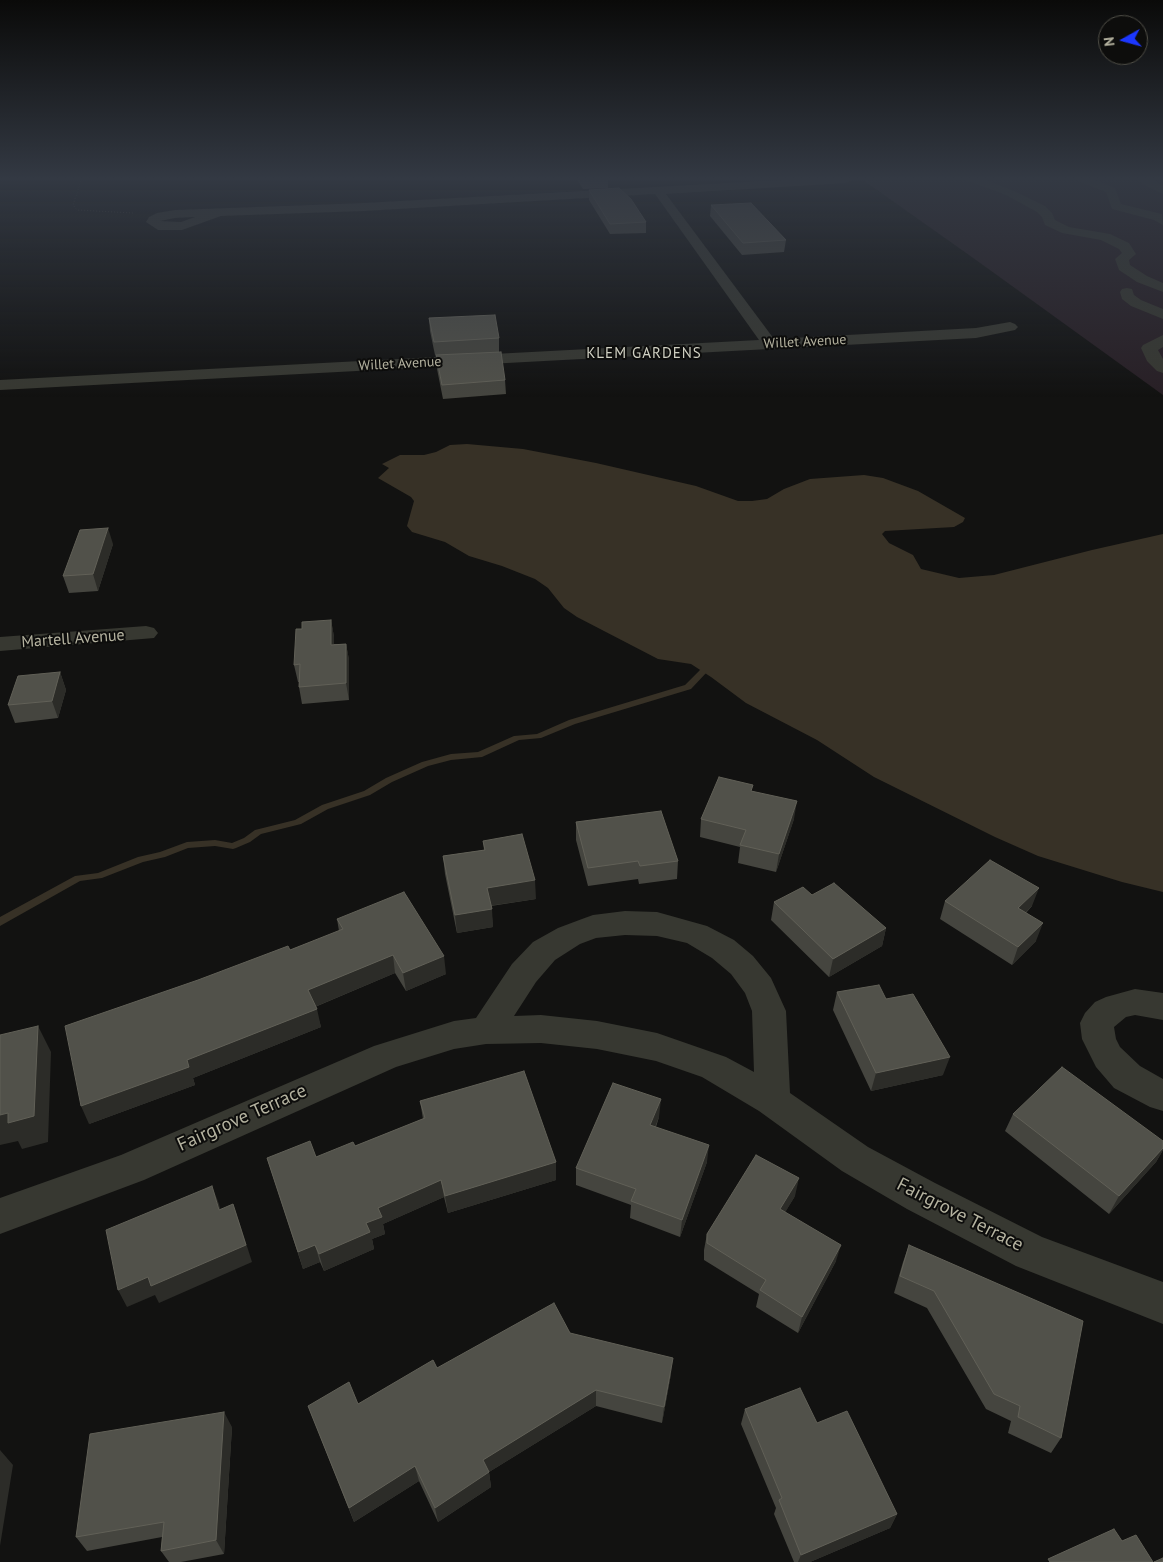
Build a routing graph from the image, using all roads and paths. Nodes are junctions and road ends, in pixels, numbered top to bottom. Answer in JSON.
{"nodes":[{"id":1,"x":702,"y":251,"type":"edge"},
{"id":2,"x":1127,"y":251,"type":"edge"},
{"id":3,"x":1163,"y":288,"type":"edge"},
{"id":4,"x":1128,"y":292,"type":"dead end"},
{"id":5,"x":1163,"y":315,"type":"edge"},
{"id":6,"x":1010,"y":328,"type":"dead end"},
{"id":7,"x":1163,"y":340,"type":"edge"},
{"id":8,"x":770,"y":344,"type":"junction"},
{"id":9,"x":1163,"y":368,"type":"edge"},
{"id":10,"x":0,"y":385,"type":"edge"},
{"id":11,"x":146,"y":633,"type":"dead end"},
{"id":12,"x":0,"y":644,"type":"edge"},
{"id":13,"x":1163,"y":1007,"type":"edge"},
{"id":14,"x":486,"y":1030,"type":"junction"},
{"id":15,"x":1163,"y":1096,"type":"edge"},
{"id":16,"x":772,"y":1100,"type":"junction"},
{"id":17,"x":0,"y":1216,"type":"edge"},
{"id":18,"x":1163,"y":1303,"type":"edge"}],
"edges":[{"from":1,"to":8,"type":"street"},
{"from":2,"to":3,"type":"street"},
{"from":4,"to":5,"type":"street"},
{"from":6,"to":8,"type":"street","name":"Willet Avenue"},
{"from":7,"to":9,"type":"street"},
{"from":8,"to":10,"type":"street","name":"Willet Avenue"},
{"from":11,"to":12,"type":"street","name":"Martell Avenue"},
{"from":13,"to":15,"type":"street"},
{"from":14,"to":16,"type":"street","name":"Fairgrove Terrace"},
{"from":14,"to":16,"type":"street"},
{"from":14,"to":17,"type":"street","name":"Fairgrove Terrace"},
{"from":16,"to":18,"type":"street","name":"Fairgrove Terrace"}]}
